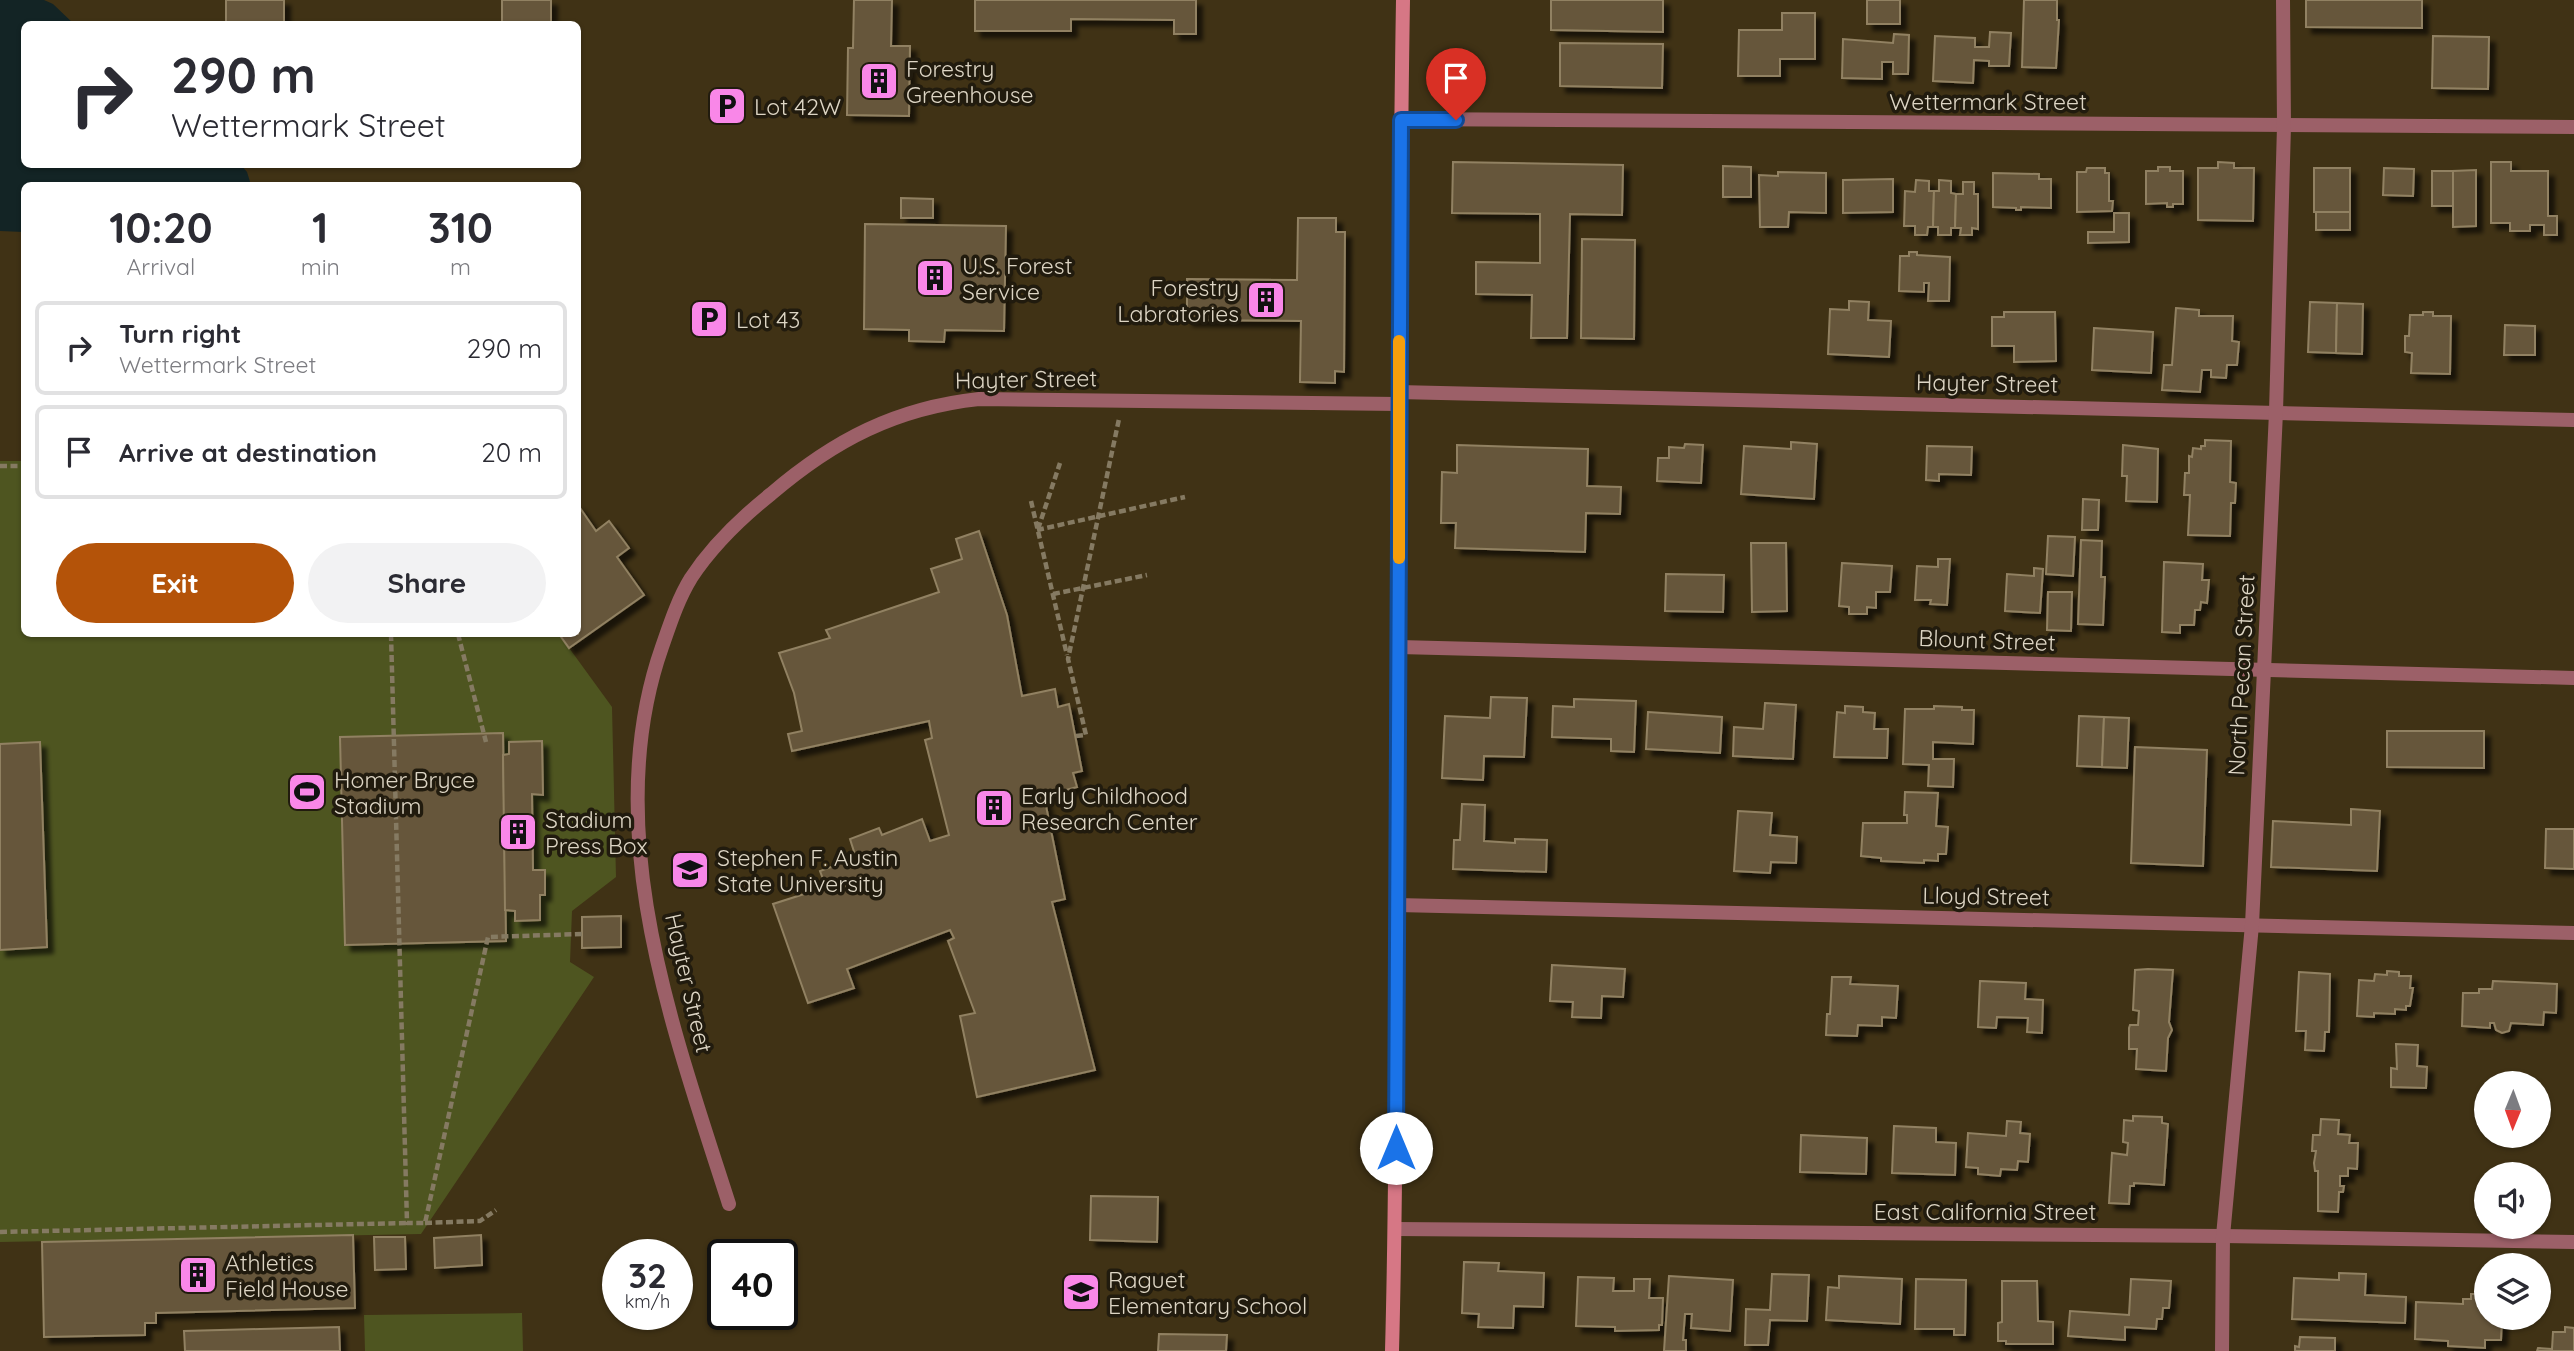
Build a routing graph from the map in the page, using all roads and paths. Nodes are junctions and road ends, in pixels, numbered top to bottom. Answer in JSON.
{"nodes":[{"id":1,"x":1403,"y":0,"type":"edge"},
{"id":2,"x":2283,"y":0,"type":"edge"},
{"id":3,"x":1401,"y":120,"type":"junction"},
{"id":4,"x":2284,"y":126,"type":"junction"},
{"id":5,"x":2574,"y":127,"type":"edge"},
{"id":6,"x":1398,"y":398,"type":"junction"},
{"id":7,"x":1122,"y":401,"type":"junction"},
{"id":8,"x":2276,"y":412,"type":"junction"},
{"id":9,"x":2574,"y":420,"type":"edge"},
{"id":10,"x":1060,"y":463,"type":"dead end"},
{"id":11,"x":0,"y":466,"type":"edge"},
{"id":12,"x":21,"y":466,"type":"edge"},
{"id":13,"x":1185,"y":497,"type":"dead end"},
{"id":14,"x":1031,"y":501,"type":"dead end"},
{"id":15,"x":1098,"y":516,"type":"junction"},
{"id":16,"x":1037,"y":530,"type":"junction"},
{"id":17,"x":1147,"y":575,"type":"dead end"},
{"id":18,"x":1082,"y":588,"type":"junction"},
{"id":19,"x":1053,"y":594,"type":"junction"},
{"id":20,"x":391,"y":637,"type":"edge"},
{"id":21,"x":459,"y":637,"type":"edge"},
{"id":22,"x":1399,"y":647,"type":"junction"},
{"id":23,"x":1068,"y":659,"type":"junction"},
{"id":24,"x":2264,"y":670,"type":"junction"},
{"id":25,"x":2574,"y":678,"type":"edge"},
{"id":26,"x":1076,"y":736,"type":"dead end"},
{"id":27,"x":486,"y":742,"type":"dead end"},
{"id":28,"x":1397,"y":905,"type":"junction"},
{"id":29,"x":2252,"y":925,"type":"junction"},
{"id":30,"x":2574,"y":933,"type":"edge"},
{"id":31,"x":582,"y":934,"type":"dead end"},
{"id":32,"x":729,"y":1204,"type":"dead end"},
{"id":33,"x":496,"y":1210,"type":"dead end"},
{"id":34,"x":407,"y":1223,"type":"junction"},
{"id":35,"x":425,"y":1223,"type":"junction"},
{"id":36,"x":1395,"y":1229,"type":"junction"},
{"id":37,"x":0,"y":1231,"type":"edge"},
{"id":38,"x":2223,"y":1236,"type":"junction"},
{"id":39,"x":2574,"y":1242,"type":"edge"},
{"id":40,"x":1392,"y":1351,"type":"edge"},
{"id":41,"x":2222,"y":1351,"type":"edge"}],
"edges":[{"from":1,"to":3,"type":"street"},
{"from":2,"to":4,"type":"street","name":"North Pecan Street"},
{"from":3,"to":4,"type":"street","name":"Wettermark Street"},
{"from":3,"to":6,"type":"street"},
{"from":4,"to":5,"type":"street","name":"Wettermark Street"},
{"from":4,"to":8,"type":"street","name":"North Pecan Street"},
{"from":6,"to":7,"type":"street","name":"Hayter Street"},
{"from":6,"to":8,"type":"street","name":"Hayter Street"},
{"from":6,"to":22,"type":"street"},
{"from":7,"to":15,"type":"path"},
{"from":7,"to":32,"type":"street","name":"Hayter Street"},
{"from":8,"to":9,"type":"street","name":"Hayter Street"},
{"from":8,"to":24,"type":"street","name":"North Pecan Street"},
{"from":10,"to":16,"type":"path"},
{"from":11,"to":12,"type":"path"},
{"from":13,"to":15,"type":"path"},
{"from":14,"to":16,"type":"path"},
{"from":15,"to":16,"type":"path"},
{"from":15,"to":18,"type":"path"},
{"from":16,"to":19,"type":"path"},
{"from":17,"to":18,"type":"path"},
{"from":18,"to":19,"type":"path"},
{"from":18,"to":23,"type":"path"},
{"from":19,"to":23,"type":"path"},
{"from":20,"to":34,"type":"path"},
{"from":21,"to":27,"type":"path"},
{"from":22,"to":24,"type":"street","name":"Blount Street"},
{"from":22,"to":28,"type":"street"},
{"from":23,"to":26,"type":"path"},
{"from":24,"to":25,"type":"street","name":"Blount Street"},
{"from":24,"to":29,"type":"street","name":"North Pecan Street"},
{"from":28,"to":29,"type":"street","name":"Lloyd Street"},
{"from":28,"to":36,"type":"street"},
{"from":29,"to":30,"type":"street","name":"Lloyd Street"},
{"from":29,"to":38,"type":"street","name":"North Pecan Street"},
{"from":31,"to":35,"type":"path"},
{"from":33,"to":35,"type":"path"},
{"from":34,"to":35,"type":"path"},
{"from":34,"to":37,"type":"path"},
{"from":36,"to":38,"type":"street","name":"East California Street"},
{"from":36,"to":40,"type":"street"},
{"from":38,"to":39,"type":"street","name":"East California Street"},
{"from":38,"to":41,"type":"street","name":"North Pecan Street"}]}
